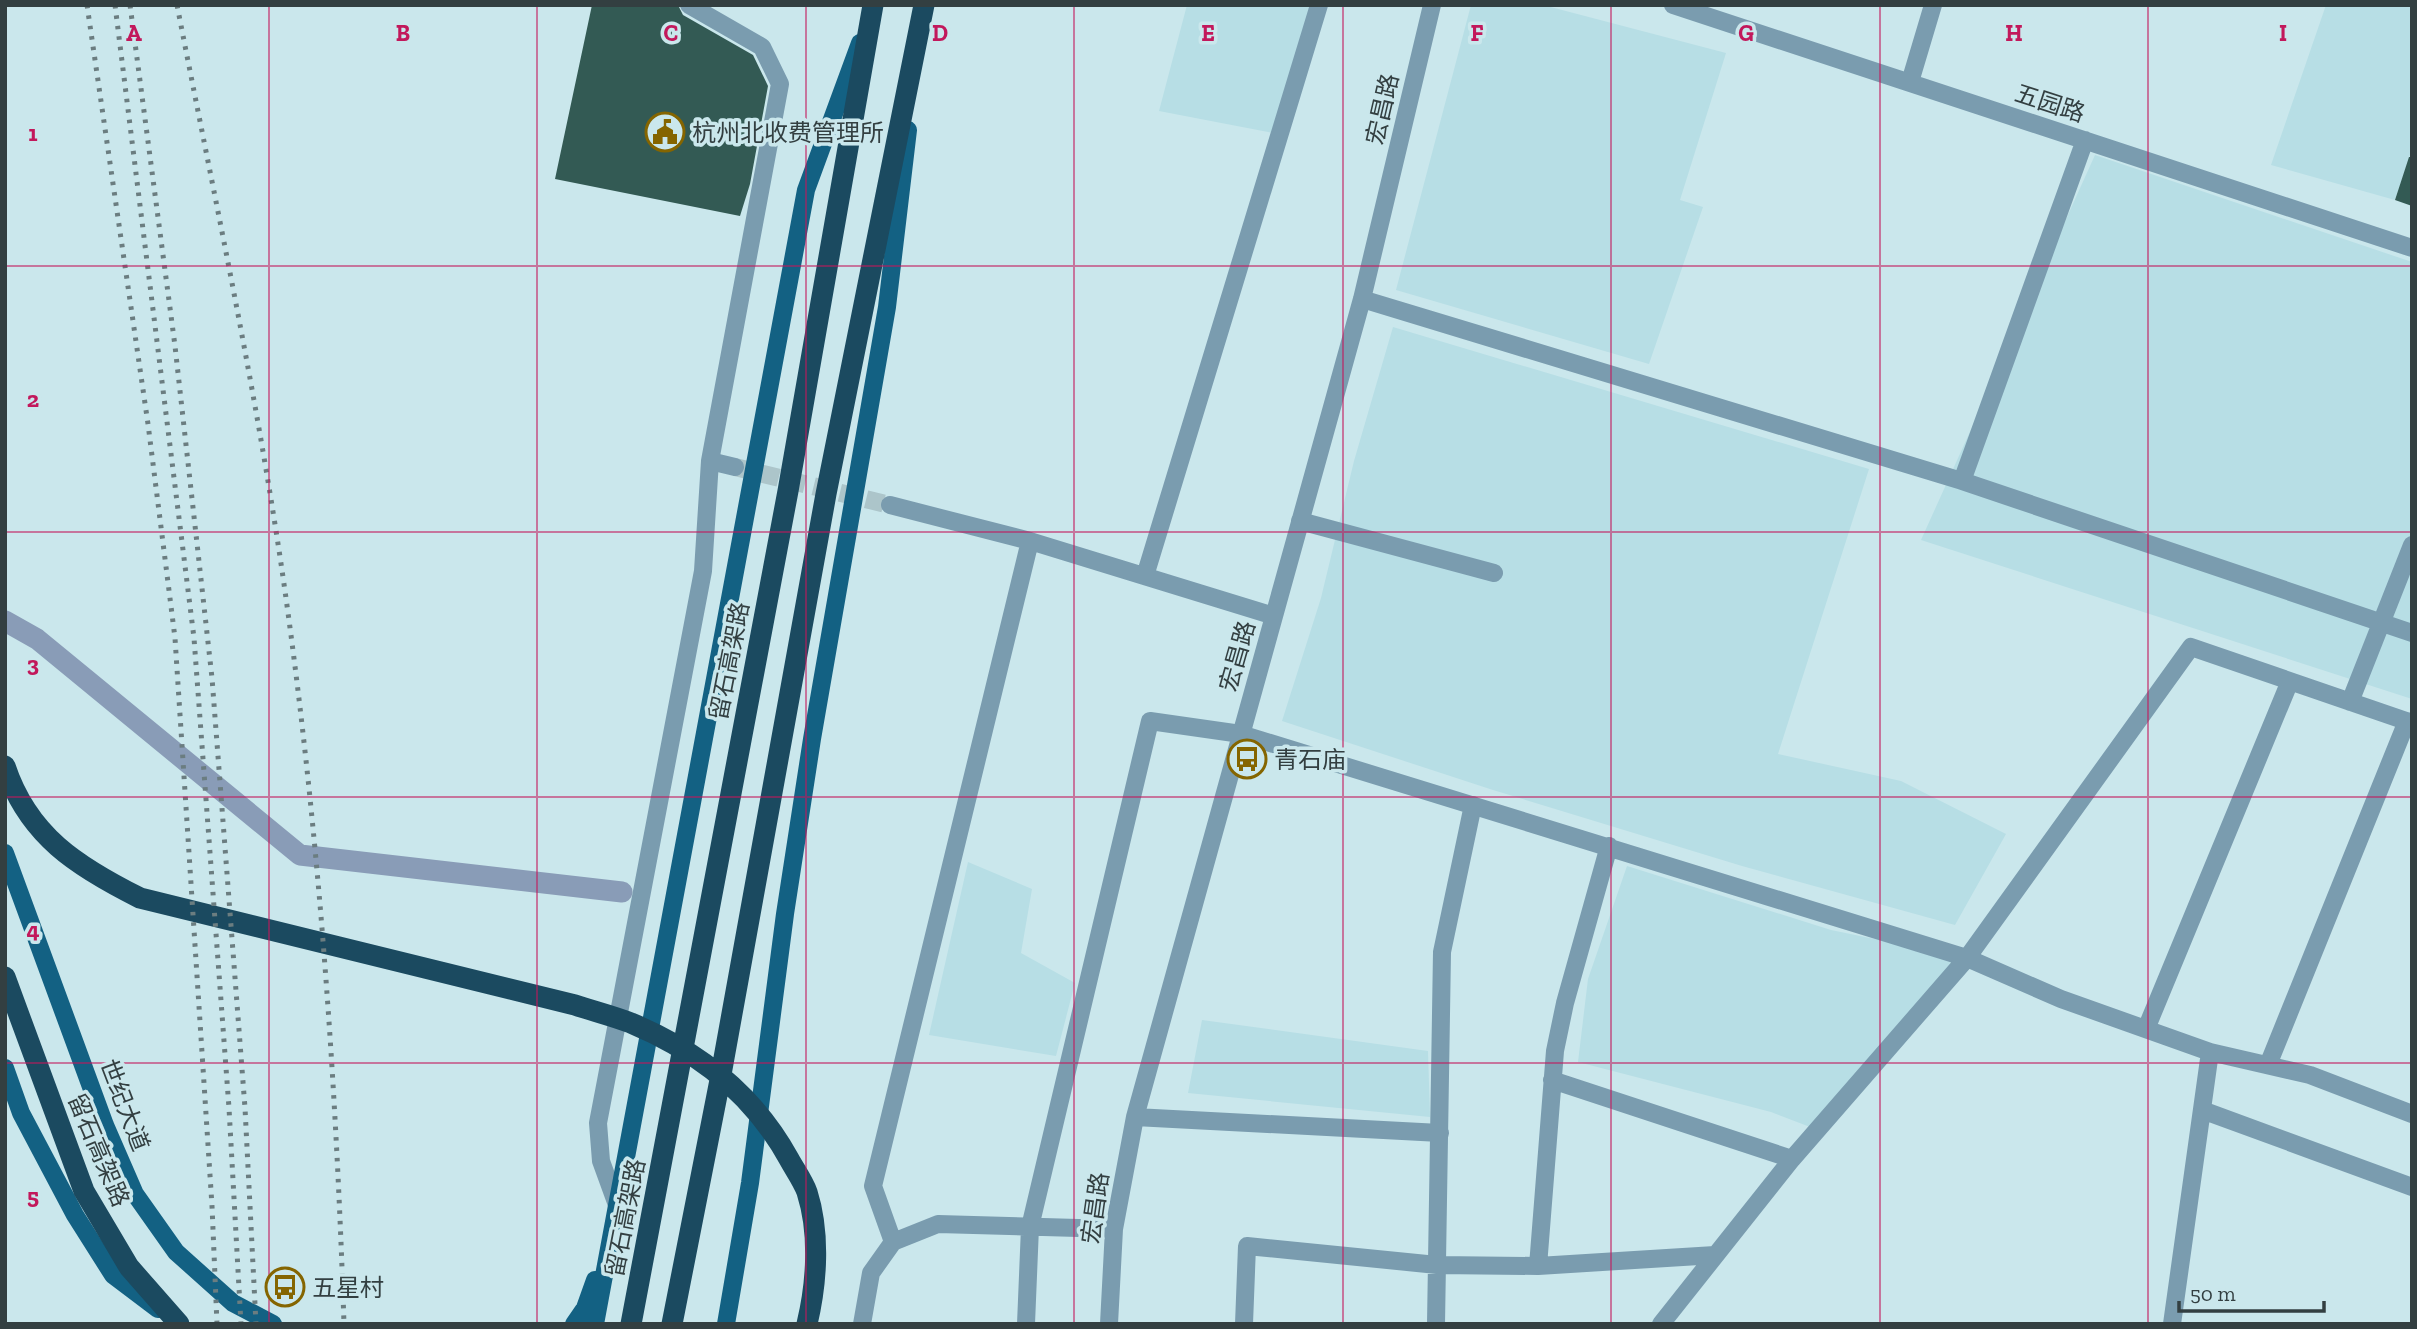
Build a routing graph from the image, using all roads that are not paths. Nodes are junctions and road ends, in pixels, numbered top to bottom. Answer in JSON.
{"nodes":[{"id":1,"x":689,"y":5,"type":"edge"},
{"id":2,"x":1319,"y":5,"type":"edge"},
{"id":3,"x":1432,"y":5,"type":"edge"},
{"id":4,"x":1672,"y":5,"type":"edge"},
{"id":5,"x":1933,"y":5,"type":"edge"},
{"id":6,"x":873,"y":6,"type":"edge"},
{"id":7,"x":922,"y":12,"type":"edge"},
{"id":8,"x":1910,"y":82,"type":"junction"},
{"id":9,"x":2085,"y":140,"type":"junction"},
{"id":10,"x":2412,"y":248,"type":"edge"},
{"id":11,"x":1362,"y":299,"type":"junction"},
{"id":12,"x":710,"y":461,"type":"junction"},
{"id":13,"x":735,"y":467,"type":"tunnel mouth"},
{"id":14,"x":1962,"y":481,"type":"junction"},
{"id":15,"x":890,"y":505,"type":"tunnel mouth"},
{"id":16,"x":1300,"y":521,"type":"junction"},
{"id":17,"x":1030,"y":541,"type":"junction"},
{"id":18,"x":2412,"y":544,"type":"edge"},
{"id":19,"x":1494,"y":573,"type":"dead end"},
{"id":20,"x":1145,"y":576,"type":"junction"},
{"id":21,"x":1274,"y":616,"type":"junction"},
{"id":22,"x":2381,"y":623,"type":"junction"},
{"id":23,"x":2412,"y":632,"type":"edge"},
{"id":24,"x":2290,"y":681,"type":"junction"},
{"id":25,"x":2350,"y":702,"type":"junction"},
{"id":26,"x":2409,"y":722,"type":"edge"},
{"id":27,"x":1241,"y":734,"type":"junction"},
{"id":28,"x":5,"y":766,"type":"edge"},
{"id":29,"x":1473,"y":805,"type":"junction"},
{"id":30,"x":1609,"y":846,"type":"junction"},
{"id":31,"x":5,"y":853,"type":"edge"},
{"id":32,"x":1967,"y":958,"type":"junction"},
{"id":33,"x":5,"y":977,"type":"edge"},
{"id":34,"x":2146,"y":1029,"type":"junction"},
{"id":35,"x":2210,"y":1052,"type":"junction"},
{"id":36,"x":2268,"y":1065,"type":"junction"},
{"id":37,"x":5,"y":1068,"type":"edge"},
{"id":38,"x":1552,"y":1080,"type":"junction"},
{"id":39,"x":2202,"y":1110,"type":"junction"},
{"id":40,"x":2412,"y":1114,"type":"edge"},
{"id":41,"x":1136,"y":1117,"type":"junction"},
{"id":42,"x":1440,"y":1133,"type":"junction"},
{"id":43,"x":1792,"y":1159,"type":"junction"},
{"id":44,"x":2412,"y":1187,"type":"edge"},
{"id":45,"x":617,"y":1205,"type":"junction"},
{"id":46,"x":1030,"y":1227,"type":"junction"},
{"id":47,"x":1114,"y":1229,"type":"junction"},
{"id":48,"x":612,"y":1234,"type":"junction"},
{"id":49,"x":893,"y":1242,"type":"junction"},
{"id":50,"x":1715,"y":1255,"type":"junction"},
{"id":51,"x":1437,"y":1265,"type":"junction"},
{"id":52,"x":1538,"y":1266,"type":"junction"},
{"id":53,"x":178,"y":1324,"type":"edge"},
{"id":54,"x":273,"y":1324,"type":"edge"},
{"id":55,"x":574,"y":1324,"type":"edge"},
{"id":56,"x":595,"y":1324,"type":"edge"},
{"id":57,"x":631,"y":1324,"type":"edge"},
{"id":58,"x":672,"y":1324,"type":"edge"},
{"id":59,"x":726,"y":1324,"type":"edge"},
{"id":60,"x":807,"y":1324,"type":"edge"},
{"id":61,"x":862,"y":1324,"type":"edge"},
{"id":62,"x":1026,"y":1324,"type":"edge"},
{"id":63,"x":1109,"y":1324,"type":"edge"},
{"id":64,"x":1244,"y":1324,"type":"edge"},
{"id":65,"x":1436,"y":1324,"type":"edge"},
{"id":66,"x":1661,"y":1324,"type":"edge"},
{"id":67,"x":2172,"y":1324,"type":"edge"}],
"edges":[{"from":1,"to":12,"type":"street"},
{"from":2,"to":20,"type":"street"},
{"from":3,"to":11,"type":"street","name":"宏昌路"},
{"from":4,"to":8,"type":"street","name":"五园路"},
{"from":5,"to":8,"type":"street"},
{"from":6,"to":45,"type":"main road"},
{"from":6,"to":57,"type":"highway","name":"留石高架路"},
{"from":7,"to":58,"type":"highway"},
{"from":7,"to":59,"type":"main road"},
{"from":8,"to":9,"type":"street","name":"五园路"},
{"from":9,"to":10,"type":"street","name":"五园路"},
{"from":9,"to":14,"type":"street"},
{"from":11,"to":14,"type":"street"},
{"from":11,"to":16,"type":"street","name":"宏昌路"},
{"from":12,"to":13,"type":"street"},
{"from":12,"to":45,"type":"street"},
{"from":14,"to":22,"type":"street"},
{"from":15,"to":17,"type":"street"},
{"from":16,"to":19,"type":"street"},
{"from":16,"to":21,"type":"street","name":"宏昌路"},
{"from":17,"to":20,"type":"street"},
{"from":17,"to":49,"type":"street"},
{"from":18,"to":22,"type":"street"},
{"from":20,"to":21,"type":"street"},
{"from":21,"to":27,"type":"street","name":"宏昌路"},
{"from":22,"to":23,"type":"street"},
{"from":22,"to":25,"type":"street"},
{"from":24,"to":25,"type":"street"},
{"from":24,"to":32,"type":"street"},
{"from":24,"to":34,"type":"street"},
{"from":25,"to":26,"type":"street"},
{"from":26,"to":36,"type":"street"},
{"from":27,"to":29,"type":"street"},
{"from":27,"to":41,"type":"street","name":"宏昌路"},
{"from":27,"to":46,"type":"street"},
{"from":28,"to":60,"type":"highway"},
{"from":29,"to":30,"type":"street"},
{"from":29,"to":42,"type":"street"},
{"from":30,"to":32,"type":"street"},
{"from":30,"to":38,"type":"street"},
{"from":31,"to":54,"type":"main road","name":"世纪大道"},
{"from":32,"to":34,"type":"street"},
{"from":32,"to":43,"type":"street"},
{"from":33,"to":53,"type":"highway","name":"留石高架路"},
{"from":34,"to":35,"type":"street"},
{"from":35,"to":36,"type":"street"},
{"from":35,"to":39,"type":"street"},
{"from":36,"to":40,"type":"street"},
{"from":37,"to":53,"type":"main road"},
{"from":38,"to":43,"type":"street"},
{"from":38,"to":52,"type":"street"},
{"from":39,"to":44,"type":"street"},
{"from":39,"to":67,"type":"street"},
{"from":41,"to":42,"type":"street"},
{"from":41,"to":47,"type":"street","name":"宏昌路"},
{"from":42,"to":51,"type":"street"},
{"from":43,"to":50,"type":"street"},
{"from":45,"to":48,"type":"main road"},
{"from":46,"to":47,"type":"street"},
{"from":46,"to":49,"type":"street"},
{"from":46,"to":62,"type":"street"},
{"from":47,"to":63,"type":"street","name":"宏昌路"},
{"from":48,"to":55,"type":"main road"},
{"from":48,"to":56,"type":"main road"},
{"from":49,"to":61,"type":"street"},
{"from":50,"to":52,"type":"street"},
{"from":50,"to":66,"type":"street"},
{"from":51,"to":52,"type":"street"},
{"from":51,"to":64,"type":"street"},
{"from":51,"to":65,"type":"street"}]}
